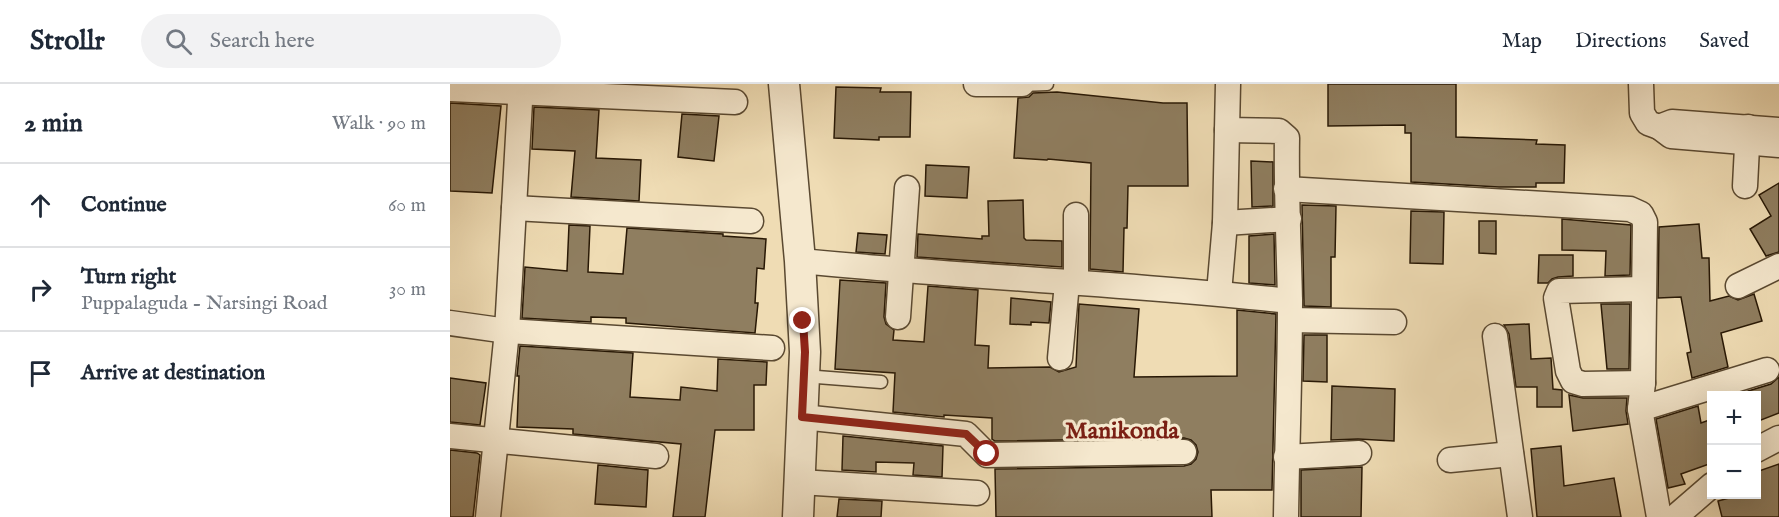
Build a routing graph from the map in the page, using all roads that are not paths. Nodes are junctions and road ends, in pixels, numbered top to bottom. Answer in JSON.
{"nodes":[{"id":1,"x":784,"y":84,"type":"edge"},
{"id":2,"x":976,"y":84,"type":"edge"},
{"id":3,"x":1047,"y":84,"type":"edge"},
{"id":4,"x":1228,"y":84,"type":"edge"},
{"id":5,"x":1641,"y":84,"type":"edge"},
{"id":6,"x":1022,"y":85,"type":"edge"},
{"id":7,"x":521,"y":87,"type":"edge"},
{"id":8,"x":450,"y":89,"type":"edge"},
{"id":9,"x":735,"y":102,"type":"dead end"},
{"id":10,"x":1227,"y":130,"type":"junction"},
{"id":11,"x":1779,"y":130,"type":"edge"},
{"id":12,"x":1747,"y":135,"type":"junction"},
{"id":13,"x":1779,"y":145,"type":"edge"},
{"id":14,"x":1745,"y":186,"type":"dead end"},
{"id":15,"x":907,"y":188,"type":"dead end"},
{"id":16,"x":1286,"y":189,"type":"junction"},
{"id":17,"x":514,"y":208,"type":"junction"},
{"id":18,"x":1076,"y":215,"type":"dead end"},
{"id":19,"x":1289,"y":219,"type":"junction"},
{"id":20,"x":751,"y":221,"type":"dead end"},
{"id":21,"x":1225,"y":224,"type":"junction"},
{"id":22,"x":800,"y":261,"type":"junction"},
{"id":23,"x":1779,"y":266,"type":"edge"},
{"id":24,"x":900,"y":271,"type":"junction"},
{"id":25,"x":1071,"y":283,"type":"junction"},
{"id":26,"x":1738,"y":286,"type":"dead end"},
{"id":27,"x":1643,"y":289,"type":"junction"},
{"id":28,"x":1219,"y":293,"type":"junction"},
{"id":29,"x":1290,"y":311,"type":"junction"},
{"id":30,"x":898,"y":316,"type":"dead end"},
{"id":31,"x":1395,"y":322,"type":"dead end"},
{"id":32,"x":450,"y":323,"type":"edge"},
{"id":33,"x":507,"y":331,"type":"junction"},
{"id":34,"x":1495,"y":336,"type":"dead end"},
{"id":35,"x":772,"y":348,"type":"dead end"},
{"id":36,"x":1060,"y":358,"type":"dead end"},
{"id":37,"x":1767,"y":370,"type":"dead end"},
{"id":38,"x":804,"y":376,"type":"junction"},
{"id":39,"x":881,"y":382,"type":"dead end"},
{"id":40,"x":1643,"y":383,"type":"junction"},
{"id":41,"x":1640,"y":409,"type":"junction"},
{"id":42,"x":802,"y":417,"type":"junction"},
{"id":43,"x":450,"y":436,"type":"edge"},
{"id":44,"x":496,"y":441,"type":"junction"},
{"id":45,"x":1184,"y":452,"type":"dead end"},
{"id":46,"x":1359,"y":453,"type":"dead end"},
{"id":47,"x":1511,"y":454,"type":"junction"},
{"id":48,"x":656,"y":456,"type":"dead end"},
{"id":49,"x":1286,"y":457,"type":"junction"},
{"id":50,"x":1450,"y":460,"type":"dead end"},
{"id":51,"x":800,"y":482,"type":"junction"},
{"id":52,"x":1707,"y":489,"type":"edge"},
{"id":53,"x":977,"y":493,"type":"dead end"},
{"id":54,"x":488,"y":517,"type":"edge"},
{"id":55,"x":798,"y":517,"type":"edge"},
{"id":56,"x":1286,"y":517,"type":"edge"},
{"id":57,"x":1520,"y":517,"type":"edge"},
{"id":58,"x":1659,"y":517,"type":"edge"},
{"id":59,"x":1675,"y":517,"type":"edge"}],
"edges":[{"from":1,"to":22,"type":"street"},
{"from":2,"to":6,"type":"street"},
{"from":3,"to":6,"type":"lane"},
{"from":4,"to":10,"type":"street"},
{"from":5,"to":12,"type":"street"},
{"from":7,"to":8,"type":"street"},
{"from":7,"to":9,"type":"street"},
{"from":7,"to":17,"type":"street"},
{"from":10,"to":16,"type":"street"},
{"from":10,"to":21,"type":"street"},
{"from":11,"to":12,"type":"street"},
{"from":12,"to":13,"type":"street"},
{"from":12,"to":14,"type":"street"},
{"from":15,"to":24,"type":"street"},
{"from":16,"to":19,"type":"street"},
{"from":16,"to":27,"type":"street"},
{"from":17,"to":20,"type":"street"},
{"from":17,"to":33,"type":"street"},
{"from":18,"to":25,"type":"street"},
{"from":19,"to":21,"type":"street"},
{"from":19,"to":29,"type":"street"},
{"from":21,"to":28,"type":"street"},
{"from":22,"to":24,"type":"street"},
{"from":22,"to":38,"type":"street"},
{"from":23,"to":26,"type":"street"},
{"from":24,"to":25,"type":"street"},
{"from":24,"to":30,"type":"street"},
{"from":25,"to":28,"type":"street"},
{"from":25,"to":36,"type":"street"},
{"from":27,"to":40,"type":"street"},
{"from":27,"to":40,"type":"street"},
{"from":28,"to":29,"type":"street"},
{"from":29,"to":31,"type":"street"},
{"from":29,"to":49,"type":"street"},
{"from":32,"to":33,"type":"street"},
{"from":33,"to":35,"type":"street"},
{"from":33,"to":44,"type":"street"},
{"from":34,"to":47,"type":"street"},
{"from":37,"to":41,"type":"street"},
{"from":38,"to":39,"type":"lane"},
{"from":38,"to":42,"type":"street"},
{"from":40,"to":41,"type":"street"},
{"from":41,"to":58,"type":"street"},
{"from":42,"to":45,"type":"street"},
{"from":42,"to":51,"type":"street"},
{"from":43,"to":44,"type":"street"},
{"from":44,"to":48,"type":"street"},
{"from":44,"to":54,"type":"street"},
{"from":46,"to":49,"type":"street"},
{"from":47,"to":50,"type":"street"},
{"from":47,"to":57,"type":"street"},
{"from":49,"to":56,"type":"street"},
{"from":51,"to":53,"type":"street"},
{"from":51,"to":55,"type":"street"},
{"from":52,"to":59,"type":"street"}]}
